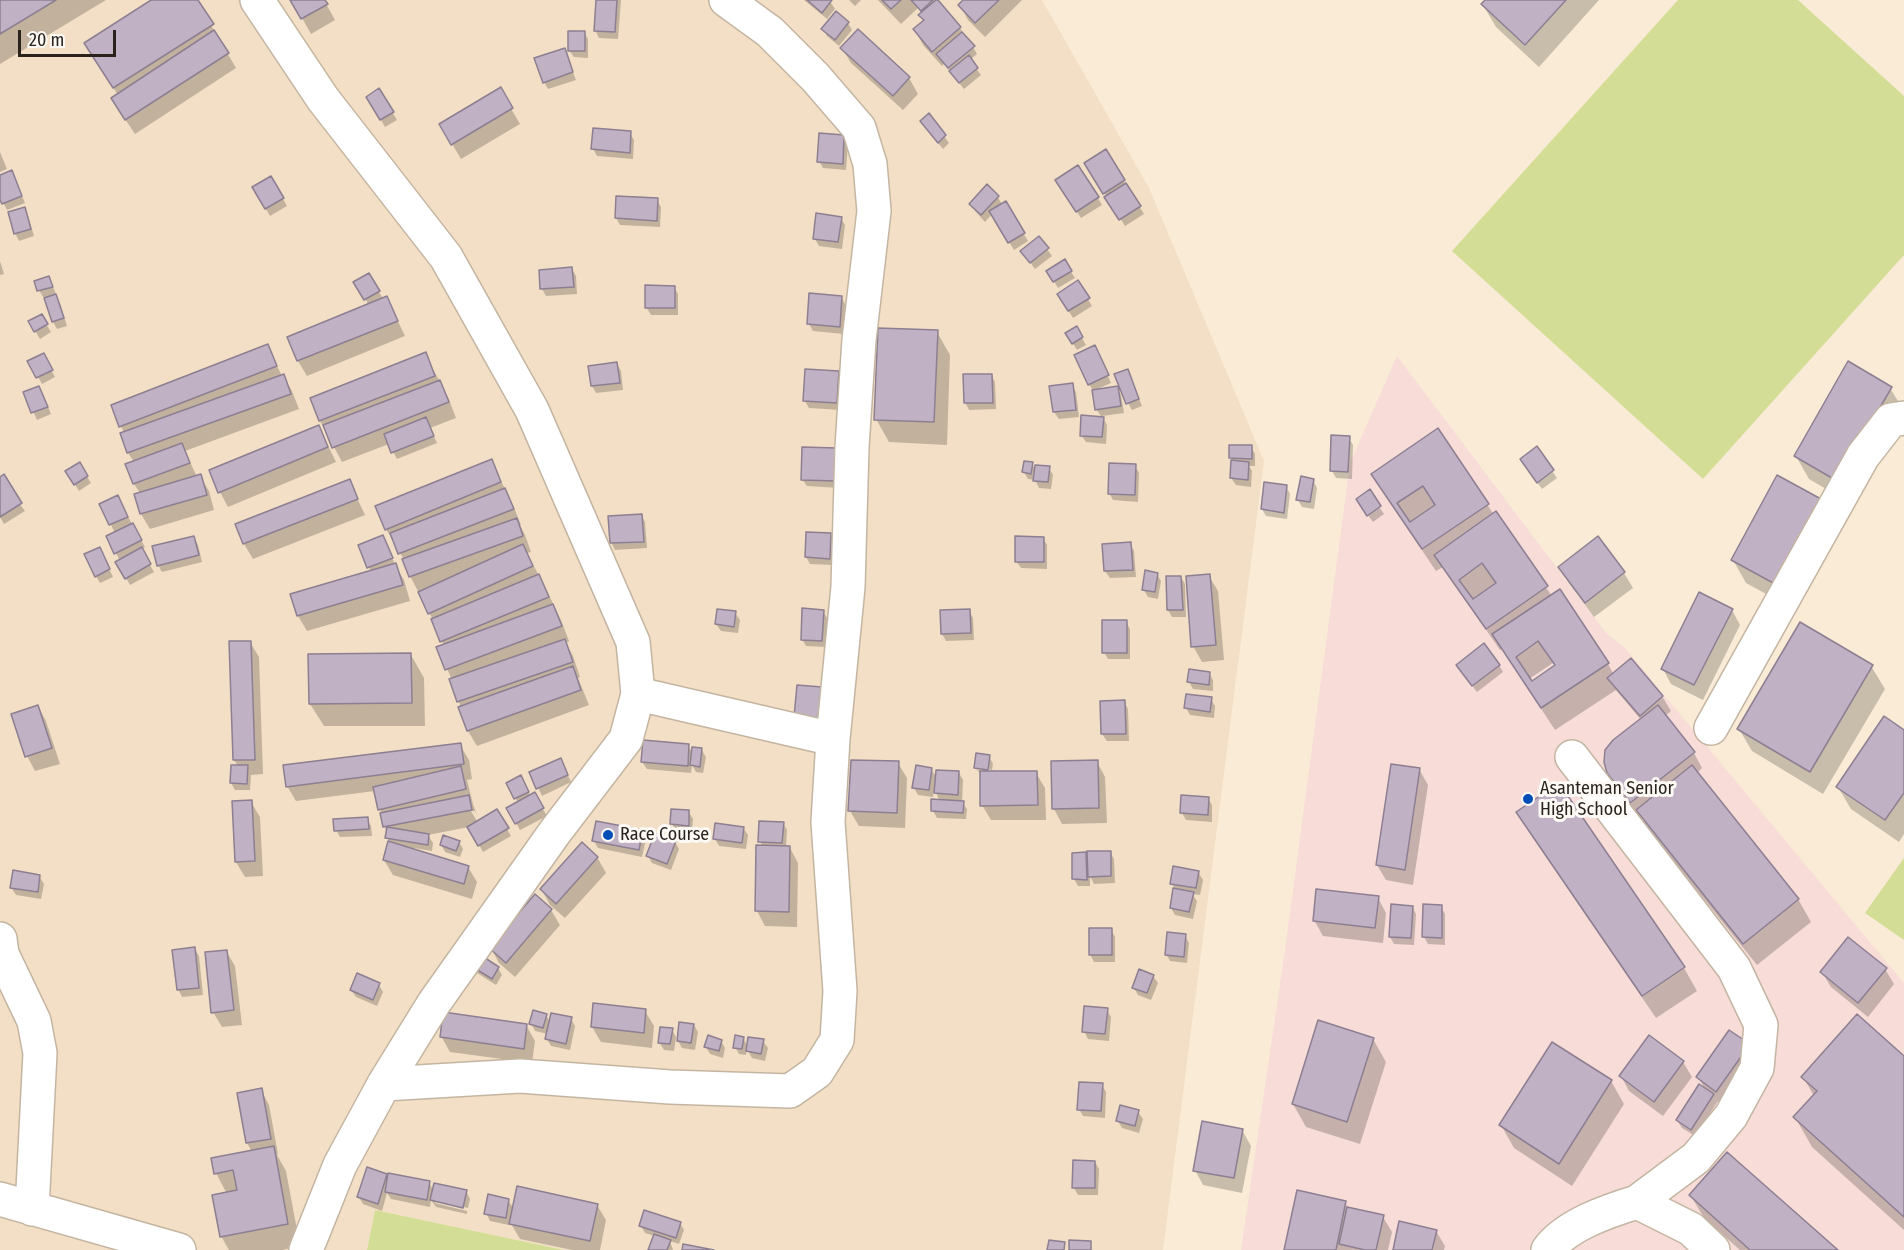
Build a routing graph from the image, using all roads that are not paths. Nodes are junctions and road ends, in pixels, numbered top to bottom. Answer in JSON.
{"nodes":[{"id":1,"x":257,"y":0,"type":"edge"},
{"id":2,"x":726,"y":0,"type":"edge"},
{"id":3,"x":1904,"y":418,"type":"edge"},
{"id":4,"x":638,"y":694,"type":"junction"},
{"id":5,"x":1711,"y":728,"type":"dead end"},
{"id":6,"x":833,"y":739,"type":"junction"},
{"id":7,"x":1572,"y":757,"type":"dead end"},
{"id":8,"x":0,"y":939,"type":"edge"},
{"id":9,"x":384,"y":1084,"type":"junction"},
{"id":10,"x":0,"y":1199,"type":"edge"},
{"id":11,"x":1637,"y":1202,"type":"junction"},
{"id":12,"x":32,"y":1209,"type":"junction"},
{"id":13,"x":179,"y":1250,"type":"edge"},
{"id":14,"x":306,"y":1250,"type":"edge"},
{"id":15,"x":1548,"y":1250,"type":"edge"},
{"id":16,"x":1713,"y":1250,"type":"edge"}],
"edges":[{"from":1,"to":4,"type":"street"},
{"from":2,"to":6,"type":"street"},
{"from":3,"to":5,"type":"street"},
{"from":4,"to":6,"type":"street"},
{"from":4,"to":9,"type":"street"},
{"from":6,"to":9,"type":"street"},
{"from":7,"to":11,"type":"street"},
{"from":8,"to":12,"type":"street"},
{"from":9,"to":14,"type":"street"},
{"from":10,"to":12,"type":"street"},
{"from":11,"to":15,"type":"street"},
{"from":11,"to":16,"type":"street"},
{"from":12,"to":13,"type":"street"}]}
